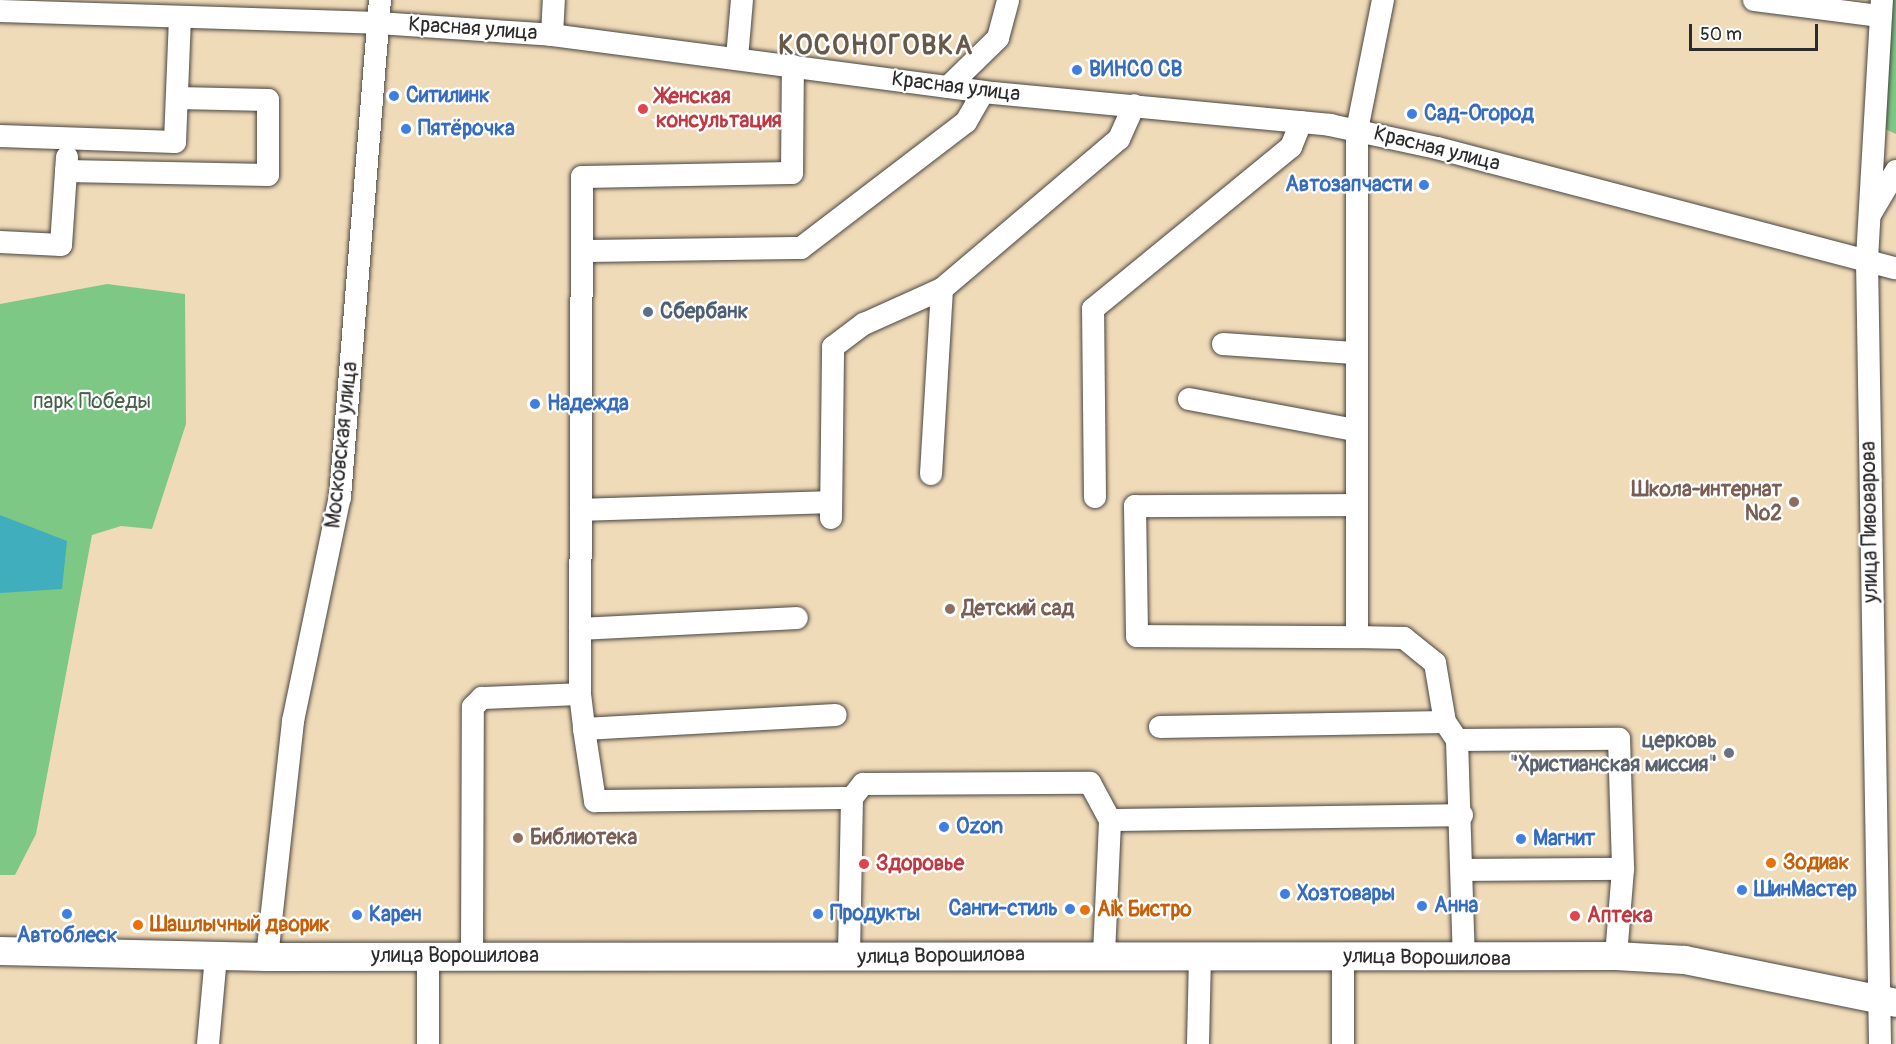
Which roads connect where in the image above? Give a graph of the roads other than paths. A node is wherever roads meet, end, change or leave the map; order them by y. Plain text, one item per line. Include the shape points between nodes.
1 (380, 0) edge
2 (554, 0) edge
3 (742, 0) edge
4 (1008, 0) edge
5 (1383, 0) edge
6 (1754, 0) edge
7 (1881, 8) edge
8 (0, 11) edge
9 (180, 19) junction
10 (378, 23) junction
11 (552, 35) junction
12 (737, 58) junction
13 (792, 66) junction
14 (948, 87) junction
15 (983, 92) junction
16 (177, 98) junction
17 (1134, 105) junction
18 (1301, 122) junction
19 (1357, 130) junction
20 (0, 136) edge
21 (69, 138) junction
22 (66, 171) junction
23 (1896, 171) edge
24 (1869, 217) junction
25 (0, 242) edge
26 (582, 250) junction
27 (1867, 259) junction
28 (1896, 268) edge
29 (942, 288) junction
30 (1223, 344) dead end
31 (1354, 353) junction
32 (1189, 399) dead end
33 (1355, 430) junction
34 (931, 474) dead end
35 (1095, 497) dead end
36 (1356, 505) junction
37 (581, 510) junction
38 (798, 618) dead end
39 (580, 629) junction
40 (1358, 637) junction
41 (580, 694) junction
42 (836, 715) dead end
43 (1160, 727) dead end
44 (584, 729) junction
45 (1451, 731) junction
46 (852, 798) junction
47 (1462, 815) junction
48 (1110, 820) junction
49 (1623, 869) junction
50 (1464, 870) junction
51 (0, 951) edge
52 (1104, 954) junction
53 (428, 955) junction
54 (1200, 955) junction
55 (216, 956) junction
56 (472, 956) junction
57 (1616, 956) junction
58 (267, 957) junction
59 (849, 958) junction
60 (1343, 958) junction
61 (1464, 959) junction
62 (1887, 1002) edge
63 (208, 1044) edge
64 (428, 1044) edge
65 (1198, 1044) edge
66 (1343, 1044) edge
67 (1880, 1044) edge

1 - 10 street, Московская улица
2 - 11 street
3 - 12 street
4 - 14 street via 999,38
5 - 19 street
6 - 7 street
7 - 24 street, улица Пивоварова
8 - 9 street, Красная улица
9 - 10 street, Красная улица
9 - 16 street
10 - 11 street, Красная улица
10 - 58 street, Московская улица via 340,497 293,721
11 - 12 street, Красная улица
12 - 13 street, Красная улица
13 - 14 street, Красная улица
13 - 26 street via 792,173 582,177
14 - 15 street, Красная улица
15 - 17 street, Красная улица
15 - 26 street via 966,122 801,248
16 - 21 street via 175,142
16 - 22 street via 268,100 268,175
17 - 18 street, Красная улица
17 - 29 street via 1119,139
18 - 19 street, Красная улица
18 - 35 street via 1291,147 1093,309
19 - 27 street, Красная улица
19 - 31 street
20 - 21 street
21 - 22 street
22 - 25 street via 61,245
23 - 24 street
24 - 27 street, улица Пивоварова
26 - 37 street
27 - 28 street, Красная улица
27 - 62 street, улица Пивоварова
29 - 34 street
29 - 37 street via 864,324 833,347 831,510
30 - 31 street
31 - 33 street
32 - 33 street
33 - 36 street
36 - 40 street
36 - 40 street via 1135,506 1137,636
37 - 39 street
38 - 39 street
39 - 41 street
40 - 45 street via 1404,638 1435,663
41 - 44 street
41 - 56 street via 482,698 473,707
42 - 44 street
43 - 45 street
44 - 46 street via 595,801
45 - 47 street
45 - 49 street via 1619,739
46 - 48 street via 863,784 1090,783
46 - 59 street
47 - 48 street
47 - 50 street
48 - 52 street
49 - 50 street
49 - 57 street
50 - 61 street
51 - 55 main road, улица Ворошилова
52 - 54 main road, улица Ворошилова
52 - 59 main road, улица Ворошилова
53 - 56 main road, улица Ворошилова
53 - 58 main road, улица Ворошилова
53 - 64 street
54 - 60 main road, улица Ворошилова
54 - 65 street
55 - 58 main road, улица Ворошилова
55 - 63 street
56 - 59 main road, улица Ворошилова
57 - 61 main road, улица Ворошилова
57 - 62 main road, улица Ворошилова via 1742,970
60 - 61 main road, улица Ворошилова
60 - 66 street
62 - 67 street, улица Пивоварова

